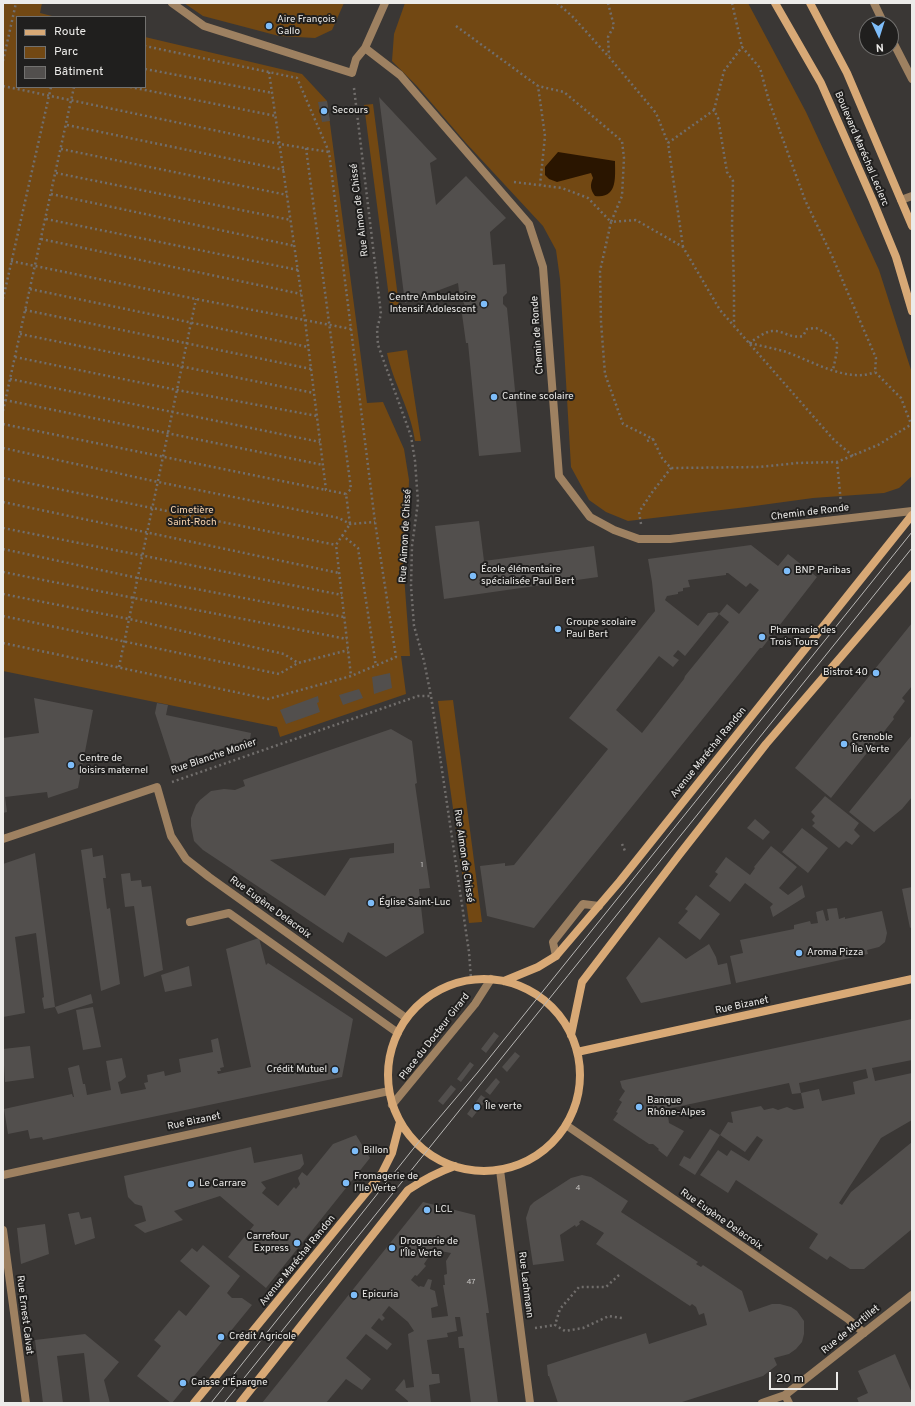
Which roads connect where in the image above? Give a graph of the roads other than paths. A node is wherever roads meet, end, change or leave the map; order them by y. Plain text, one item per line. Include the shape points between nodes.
1 (172, 3) edge
2 (384, 3) edge
3 (774, 3) edge
4 (810, 3) edge
5 (874, 3) edge
6 (880, 16) edge
7 (365, 48) junction
8 (899, 54) edge
9 (912, 79) edge
10 (912, 196) edge
11 (902, 200) junction
12 (912, 226) edge
13 (904, 281) junction
14 (912, 290) edge
15 (912, 310) edge
16 (912, 511) edge
17 (912, 515) edge
18 (912, 574) edge
19 (3, 839) edge
20 (599, 906) junction
21 (190, 922) dead end
22 (556, 956) junction
23 (491, 979) junction
24 (912, 979) edge
25 (504, 981) junction
26 (406, 1018) junction
27 (398, 1033) junction
28 (571, 1035) junction
29 (577, 1052) junction
30 (389, 1091) junction
31 (392, 1105) junction
32 (400, 1122) junction
33 (566, 1125) junction
34 (455, 1166) junction
35 (500, 1170) junction
36 (3, 1175) edge
37 (3, 1230) edge
38 (912, 1295) edge
39 (864, 1333) junction
40 (787, 1399) edge
41 (26, 1403) edge
42 (194, 1403) edge
43 (240, 1403) edge
44 (530, 1403) edge
45 (762, 1403) edge

1 - 7 street via 204,26 352,73 356,59
2 - 7 street
3 - 13 street, Boulevard Maréchal Leclerc via 821,83 873,201
4 - 11 street, Boulevard Maréchal Leclerc via 847,73
5 - 6 street
7 - 16 street, Chemin de Ronde via 400,75 528,224 543,266 559,476 590,517 614,530 639,539 670,539
8 - 9 street
10 - 11 street
11 - 12 street, Boulevard Maréchal Leclerc
13 - 14 street
13 - 15 street, Boulevard Maréchal Leclerc
17 - 20 street, Avenue Maréchal Randon
18 - 28 street via 766,744 678,854 582,982
19 - 26 street, Rue Eugène Delacroix via 157,787 171,836 186,859
20 - 22 street, Avenue Maréchal Randon
20 - 22 street via 583,904 553,942
21 - 27 street via 229,914
22 - 25 street, Avenue Maréchal Randon via 538,967
23 - 25 street, Place du Docteur Girard
23 - 26 street, Place du Docteur Girard via 472,980 442,988 422,1001
23 - 31 street, Place du Docteur Girard via 474,1004
24 - 29 street, Rue Bizanet
25 - 28 street, Place du Docteur Girard via 528,990 547,1002
26 - 27 street, Place du Docteur Girard
27 - 30 street, Place du Docteur Girard via 388,1065
28 - 29 street, Place du Docteur Girard
29 - 33 street, Place du Docteur Girard via 579,1090
30 - 31 street, Place du Docteur Girard
30 - 36 street, Rue Bizanet
31 - 32 street, Place du Docteur Girard
32 - 34 street, Place du Docteur Girard via 417,1144
32 - 42 street, Avenue Maréchal Randon via 392,1153 382,1173
33 - 35 street, Place du Docteur Girard via 547,1146 524,1162
33 - 39 street, Rue Eugène Delacroix via 848,1319
34 - 35 street, Place du Docteur Girard via 476,1170
34 - 43 street via 427,1178 408,1190
35 - 44 street, Rue Lachmann
37 - 41 street, Rue Ernest Calvat
38 - 39 street, Rue de Mortillet
39 - 40 street, Rue de Mortillet
40 - 45 street, Rue de Mortillet

